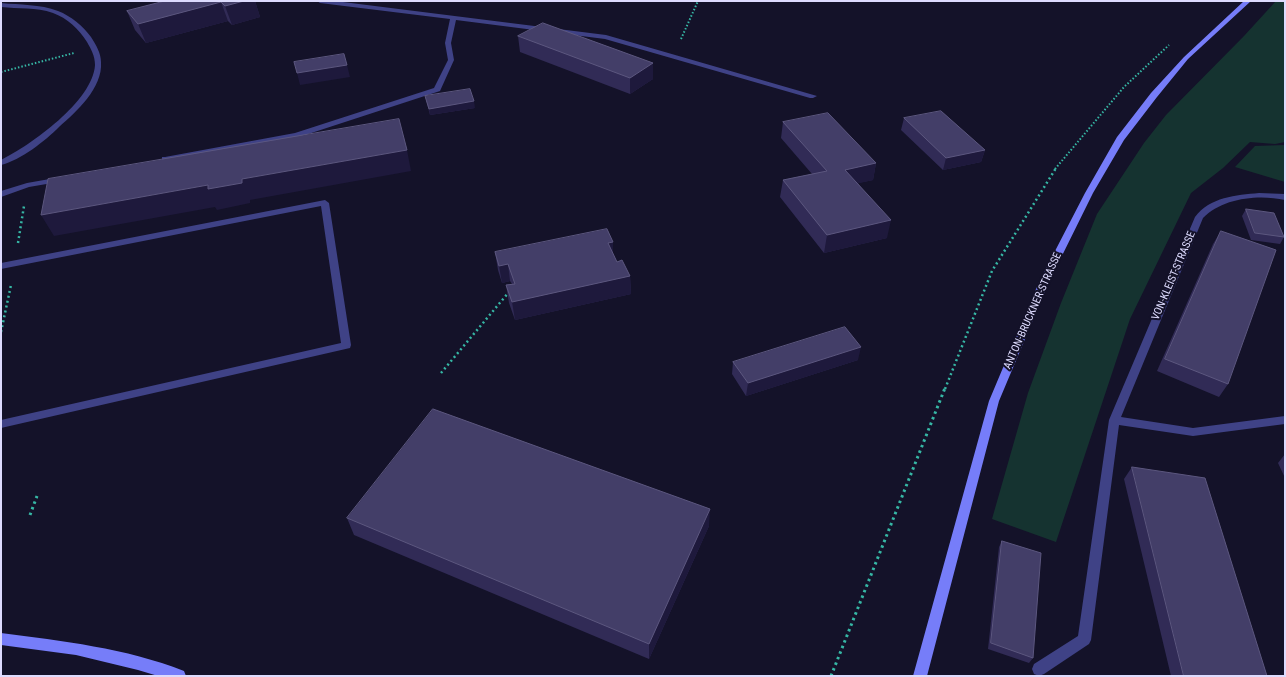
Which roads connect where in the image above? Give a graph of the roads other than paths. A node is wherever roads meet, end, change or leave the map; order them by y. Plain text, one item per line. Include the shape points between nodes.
1 (320, 1) edge
2 (1248, 1) edge
3 (1, 6) edge
4 (453, 18) junction
5 (813, 96) dead end
6 (158, 161) edge
7 (1, 163) edge
8 (66, 178) edge
9 (1, 194) edge
10 (1285, 197) edge
11 (1, 266) edge
12 (1114, 420) junction
13 (1285, 420) edge
14 (1, 424) edge
15 (1, 639) edge
16 (1039, 669) dead end
17 (179, 676) edge
18 (920, 676) edge

1 - 4 street
2 - 18 main road, ANTON-BRUCKNER-STRASSE via 1186,58 1120,140 1089,192 1044,282 994,401
3 - 7 street via 55,12 75,23 94,47 98,66 96,78 82,99 65,117 36,142
4 - 5 street via 606,37
4 - 6 street via 448,43 451,60 437,89 296,135
8 - 9 street via 27,185
10 - 12 street, VON-KLEIST-STRASSE via 1270,194 1227,201 1211,205 1199,217
11 - 14 street via 325,203 346,345
12 - 13 street via 1193,432
12 - 16 street, VON-KLEIST-STRASSE via 1084,640
15 - 17 main road via 76,649 138,663

